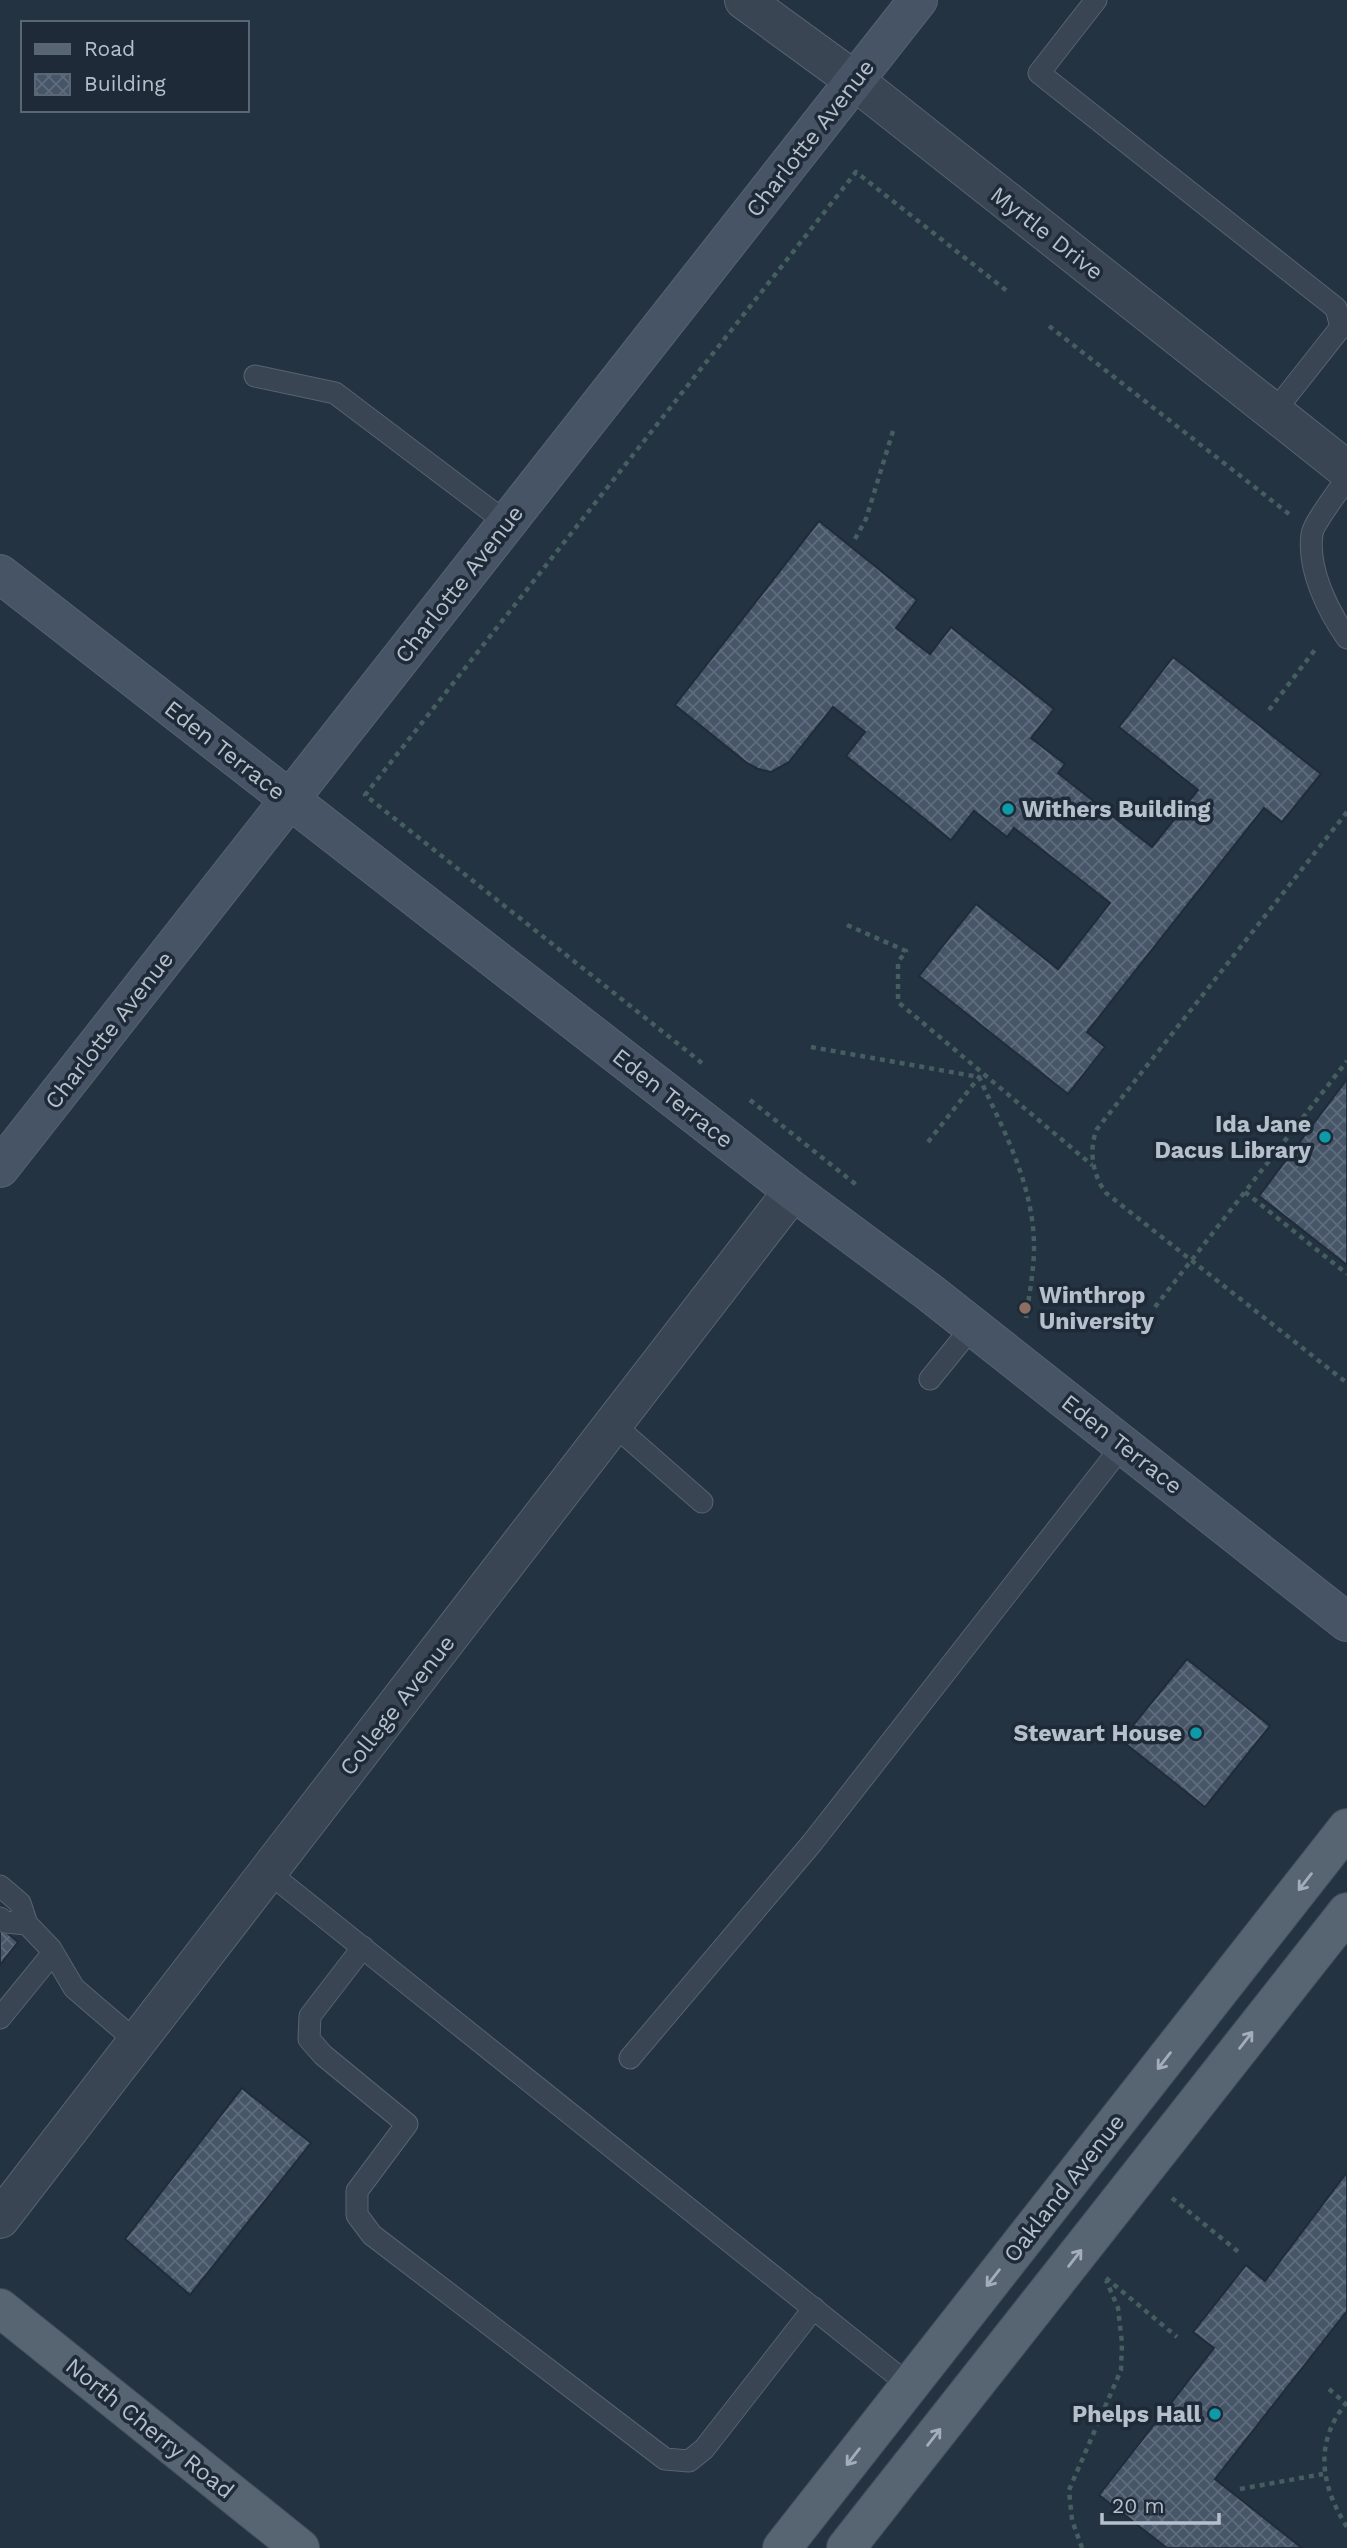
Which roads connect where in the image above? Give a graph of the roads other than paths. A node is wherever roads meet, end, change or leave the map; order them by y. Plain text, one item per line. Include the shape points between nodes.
1 (744, 0) edge
2 (918, 0) edge
3 (1096, 0) edge
4 (855, 81) junction
5 (1344, 327) edge
6 (255, 376) dead end
7 (1273, 412) junction
8 (1347, 470) edge
9 (1347, 478) edge
10 (507, 523) junction
11 (0, 574) edge
12 (1347, 638) edge
13 (289, 800) junction
14 (0, 1168) edge
15 (793, 1191) junction
16 (973, 1326) junction
17 (930, 1379) dead end
18 (613, 1424) junction
19 (1123, 1445) junction
20 (702, 1502) dead end
21 (1347, 1622) edge
22 (1347, 1828) edge
23 (268, 1872) junction
24 (0, 1886) edge
25 (1347, 1912) edge
26 (0, 1918) edge
27 (27, 1924) junction
28 (363, 1947) junction
29 (53, 1953) junction
30 (0, 2018) edge
31 (137, 2042) junction
32 (630, 2058) dead end
33 (0, 2219) edge
34 (0, 2308) edge
35 (814, 2308) junction
36 (909, 2385) junction
37 (300, 2548) edge
38 (782, 2548) edge
39 (846, 2548) edge

1 - 4 street, Myrtle Drive
2 - 4 street, Charlotte Avenue
3 - 5 lane via 1040,74 1336,308
4 - 7 street, Myrtle Drive
4 - 10 street, Charlotte Avenue
5 - 7 lane
6 - 10 lane via 335,393
7 - 8 street, Myrtle Drive
9 - 12 lane via 1312,533 1315,574
10 - 13 street, Charlotte Avenue
11 - 13 street, Eden Terrace
13 - 14 street, Charlotte Avenue
13 - 15 street, Eden Terrace
15 - 16 street, Eden Terrace
15 - 18 street, College Avenue
16 - 17 lane
16 - 19 street, Eden Terrace
18 - 20 lane
18 - 23 street, College Avenue
19 - 21 street, Eden Terrace
19 - 32 lane via 812,1843
22 -> 36 main road, Oakland Avenue
23 - 28 lane
23 - 31 street, College Avenue
24 - 27 lane via 20,1903
39 -> 25 main road
26 - 27 lane
27 - 29 lane
28 - 35 lane
28 - 35 lane via 310,2016 309,2039 407,2124 358,2191 357,2215 372,2235 665,2459 689,2460 704,2449
29 - 30 lane
29 - 31 lane via 74,1987
31 - 33 street, College Avenue
34 - 37 main road, North Cherry Road
35 - 36 lane
36 -> 38 main road, Oakland Avenue

